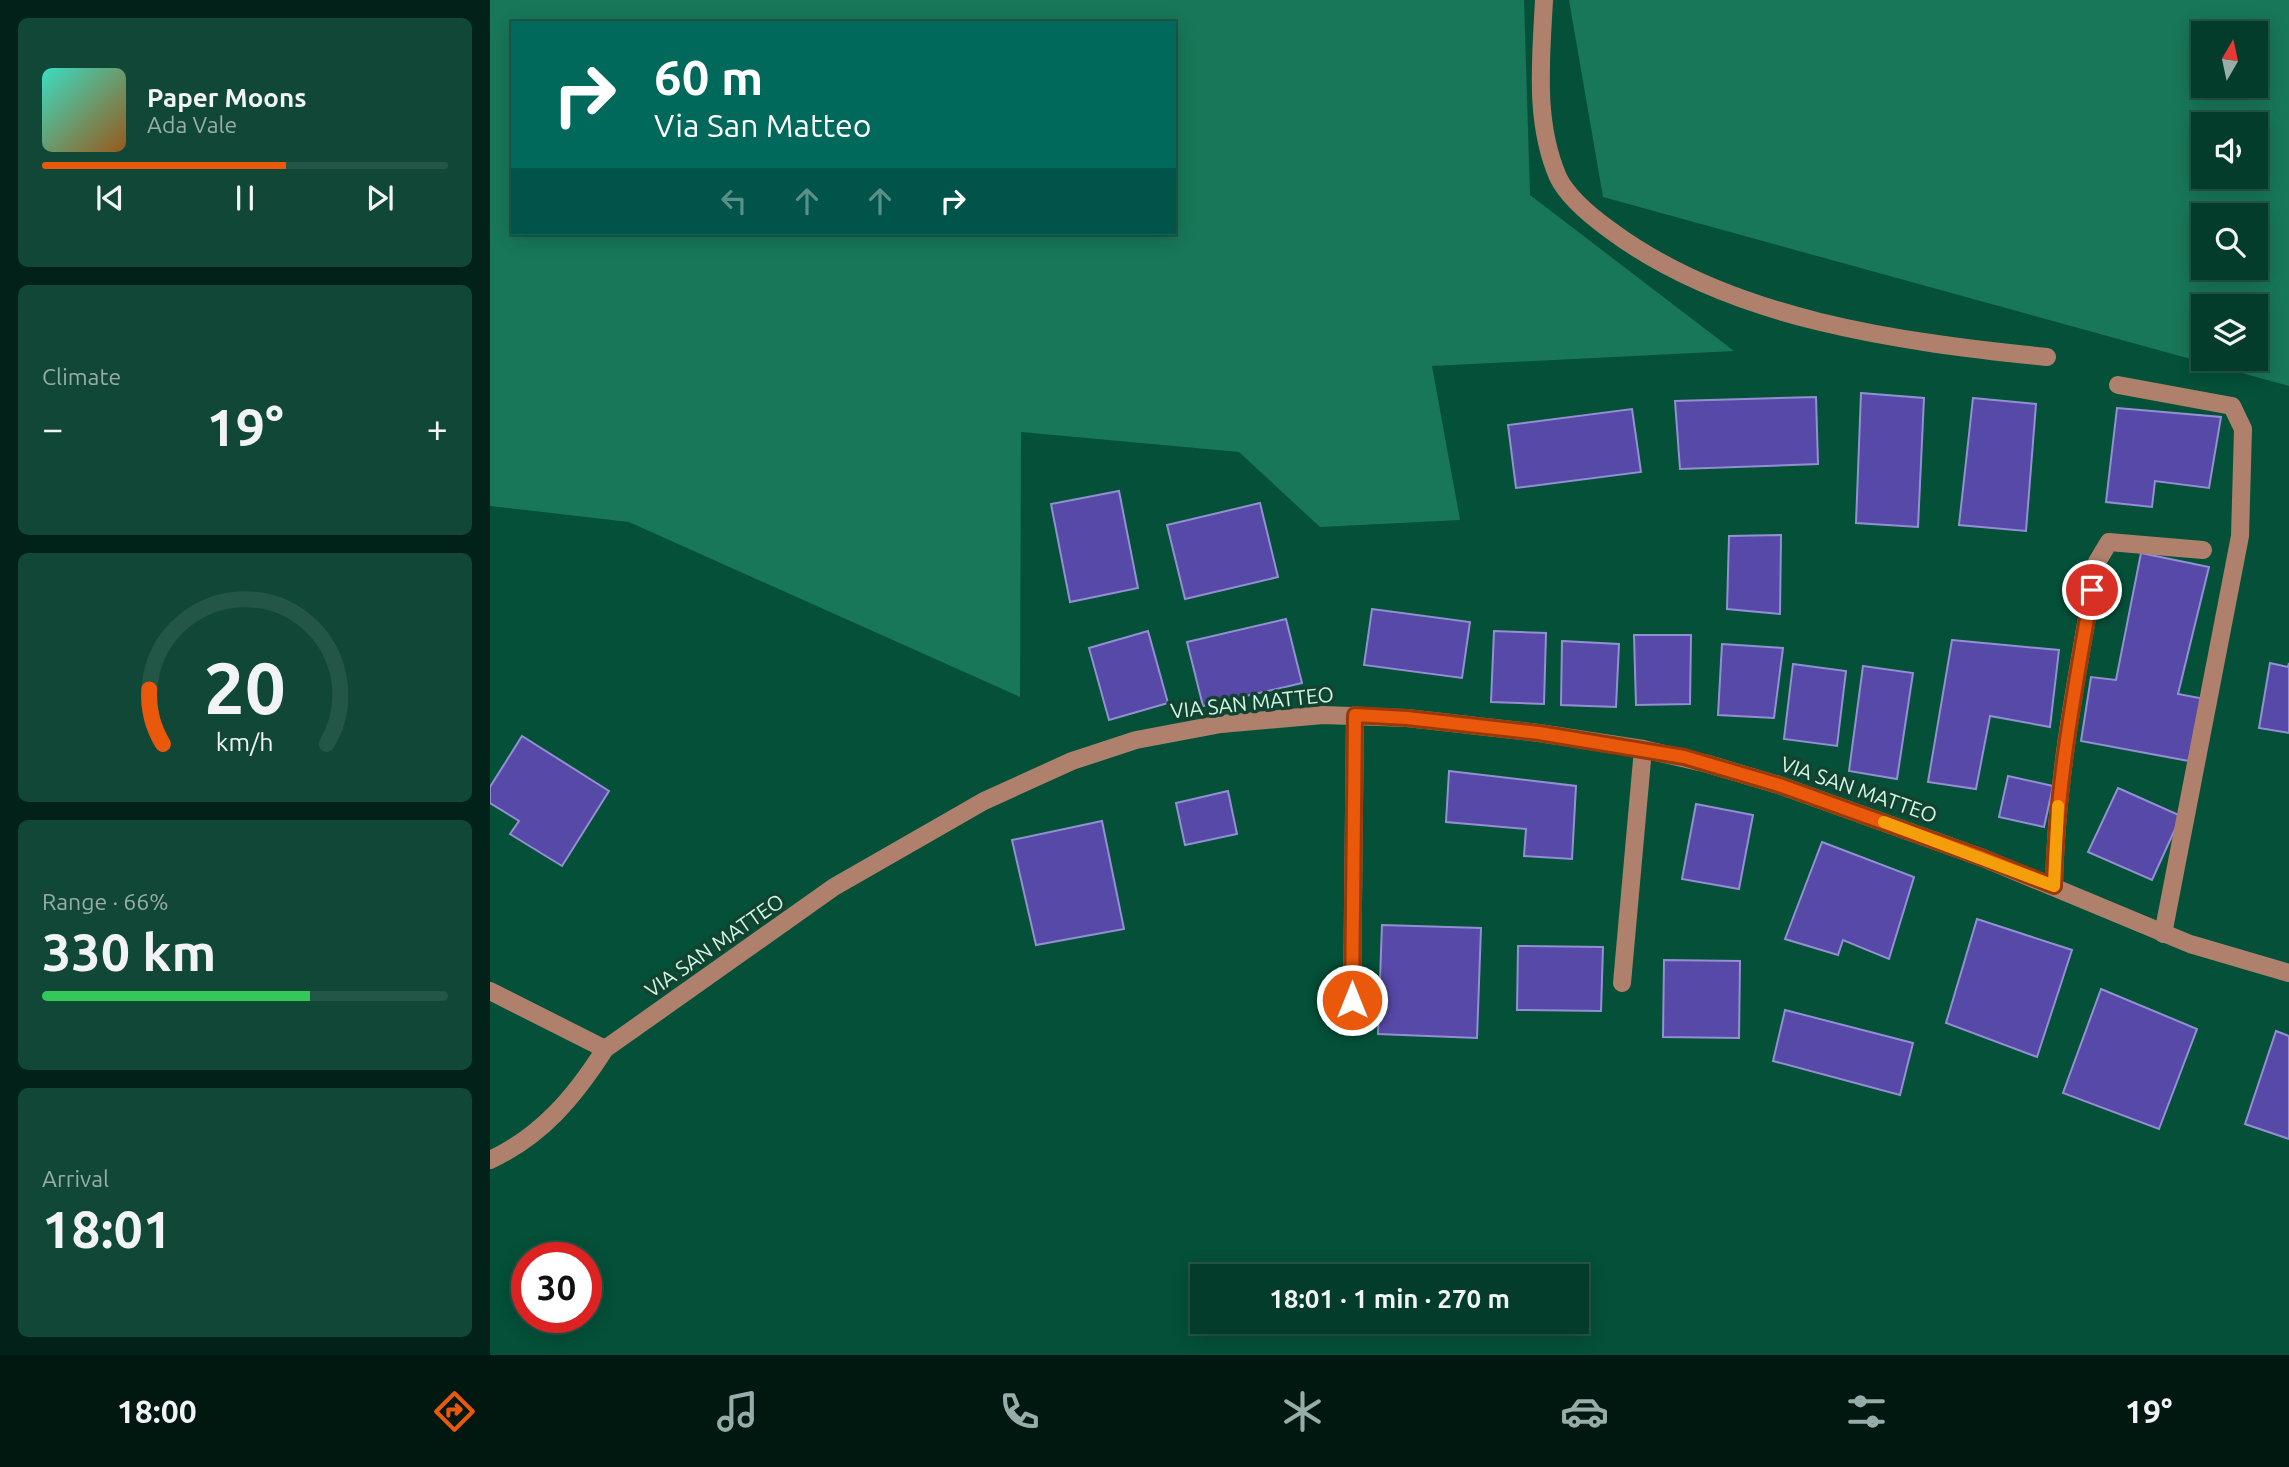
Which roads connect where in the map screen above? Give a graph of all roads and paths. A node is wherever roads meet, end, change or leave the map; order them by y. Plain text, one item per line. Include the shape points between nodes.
1 (1544, 0) edge
2 (2047, 357) dead end
3 (2118, 385) dead end
4 (2203, 550) dead end
5 (1355, 715) junction
6 (1643, 749) junction
7 (2054, 886) junction
8 (2163, 934) junction
9 (2289, 973) edge
10 (1622, 983) dead end
11 (490, 990) edge
12 (1352, 1000) dead end
13 (605, 1049) junction
14 (490, 1160) edge

1 - 2 street via 1540,74 1546,142 1560,181 1597,221 1655,260 1732,294 1817,320 1927,344
3 - 8 street via 2232,406 2243,429 2240,536
4 - 7 street via 2109,542 2097,562 2063,755
5 - 6 street, VIA SAN MATTEO via 1539,733
5 - 12 street
5 - 13 street, VIA SAN MATTEO via 1221,724 1136,740 1072,761 984,801 834,887
6 - 7 street, VIA SAN MATTEO via 1779,785
6 - 10 street
7 - 8 street, VIA SAN MATTEO
8 - 9 street, VIA SAN MATTEO
11 - 13 street
13 - 14 street via 554,1117

